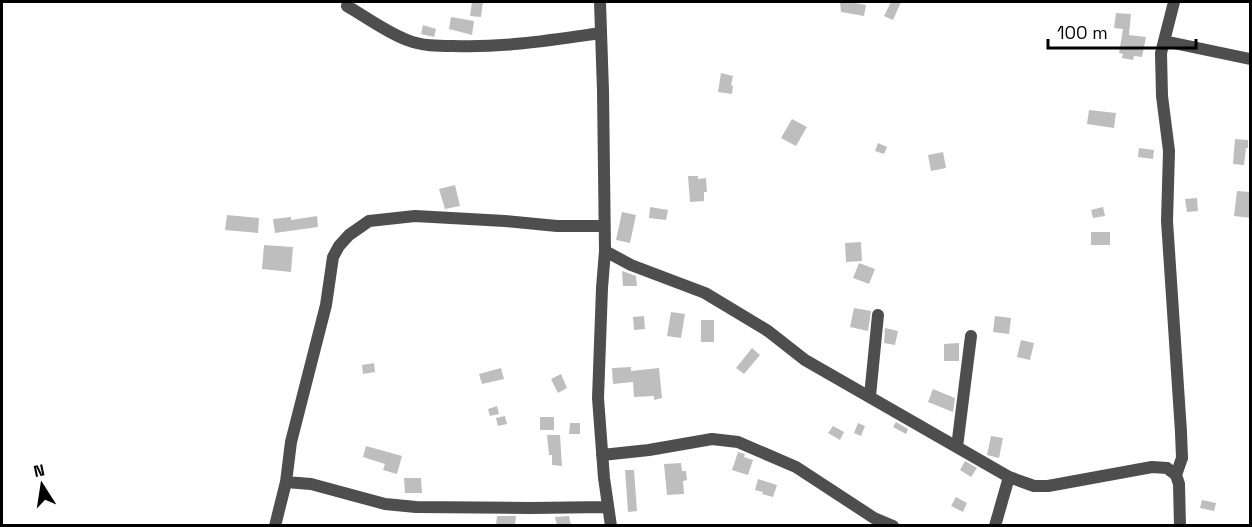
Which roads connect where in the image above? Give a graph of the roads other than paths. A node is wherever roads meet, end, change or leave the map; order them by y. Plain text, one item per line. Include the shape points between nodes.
1 (600, 2) edge
2 (1174, 2) edge
3 (347, 6) dead end
4 (601, 33) junction
5 (1164, 41) junction
6 (1251, 59) edge
7 (604, 226) junction
8 (605, 251) junction
9 (878, 315) dead end
10 (971, 336) dead end
11 (870, 396) junction
12 (957, 447) junction
13 (602, 455) junction
14 (1176, 475) junction
15 (1009, 477) junction
16 (286, 482) junction
17 (608, 507) junction
18 (275, 525) edge
19 (611, 525) edge
20 (893, 525) edge
21 (995, 525) edge
22 (1180, 525) edge

1 - 4 street
2 - 5 street
3 - 4 street via 421,44 501,45
4 - 7 street
5 - 6 street
5 - 14 street via 1161,96 1169,151 1167,221 1182,458
7 - 8 street
7 - 16 street via 415,216 369,221 349,235 333,257 326,305 291,442
8 - 11 street via 705,293 768,331 805,360
8 - 13 street via 598,398
9 - 11 street
10 - 12 street
11 - 12 street
12 - 15 street
13 - 17 street
13 - 20 street via 712,438 738,442 796,467 874,518
14 - 15 street via 1167,468 1152,467 1048,486 1034,486
14 - 22 street
15 - 21 street
16 - 17 street via 416,507
16 - 18 street
17 - 19 street

